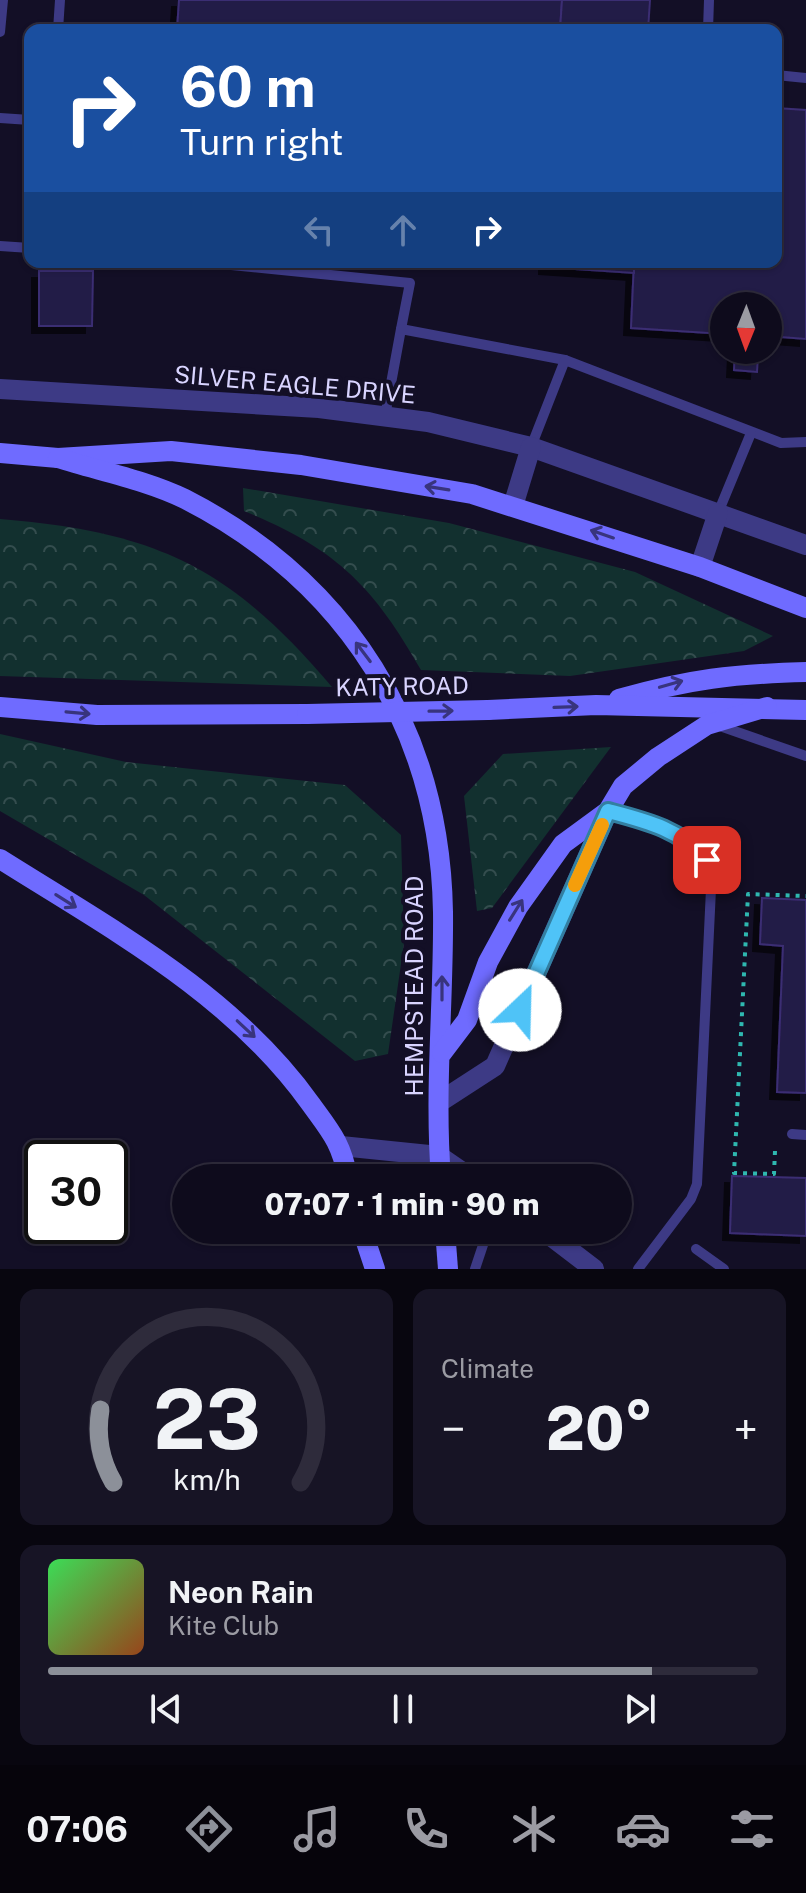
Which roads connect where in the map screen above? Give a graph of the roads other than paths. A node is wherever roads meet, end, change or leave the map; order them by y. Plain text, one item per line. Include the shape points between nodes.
1 (3, 0) edge
2 (60, 0) edge
3 (709, 0) edge
4 (58, 24) edge
5 (708, 24) edge
6 (0, 32) edge
7 (782, 76) edge
8 (806, 78) edge
9 (0, 118) edge
10 (24, 120) edge
11 (0, 246) edge
12 (24, 248) edge
13 (261, 268) edge
14 (401, 329) junction
15 (565, 360) junction
16 (0, 389) edge
17 (385, 416) junction
18 (751, 433) junction
19 (806, 442) edge
20 (531, 447) junction
21 (0, 453) edge
22 (58, 458) junction
23 (513, 506) junction
24 (718, 513) junction
25 (806, 545) edge
26 (700, 567) junction
27 (806, 608) edge
28 (806, 672) edge
29 (596, 705) junction
30 (0, 707) edge
31 (767, 707) junction
32 (806, 710) edge
33 (714, 723) junction
34 (806, 756) edge
35 (608, 811) junction
36 (0, 859) edge
37 (442, 1053) junction
38 (441, 1101) junction
39 (792, 1134) dead end
40 (806, 1135) edge
41 (341, 1146) junction
42 (439, 1156) junction
43 (345, 1164) edge
44 (440, 1164) edge
45 (451, 1164) edge
46 (367, 1244) edge
47 (446, 1244) edge
48 (483, 1244) edge
49 (561, 1244) edge
50 (696, 1249) dead end
51 (375, 1269) edge
52 (448, 1269) edge
53 (475, 1269) edge
54 (594, 1269) edge
55 (638, 1269) edge
56 (724, 1269) edge

1 - 6 lane
2 - 4 lane
3 - 5 lane
7 - 8 lane
9 - 10 lane
11 - 12 lane
13 - 14 lane via 410,283
14 - 15 lane
14 - 17 lane
15 - 18 lane
15 - 20 lane
16 - 17 street, SILVER EAGLE DRIVE
17 - 20 street, SILVER EAGLE DRIVE
18 - 19 lane via 781,443
18 - 24 lane
20 - 23 street
20 - 24 street, SILVER EAGLE DRIVE
21 - 22 main road
23 -> 22 main road via 301,465 171,451
37 -> 22 main road, HEMPSTEAD ROAD via 440,868 421,771 404,719 376,669 333,612 282,562 238,530 182,498
26 -> 23 main road
24 - 25 street, SILVER EAGLE DRIVE
24 - 26 street
26 - 27 main road
29 -> 28 main road via 687,680
30 -> 29 main road, KATY ROAD, bridge via 97,715
29 - 31 main road, KATY ROAD
31 - 32 main road, KATY ROAD
31 - 33 main road
33 - 34 lane
33 - 35 main road via 623,786
37 -> 35 main road via 467,1020 488,962 526,896 563,844
35 - 38 street via 495,1066
35 - 55 lane via 690,840 707,860 711,889 697,1184
36 -> 41 main road via 154,958 248,1029
37 - 38 main road, HEMPSTEAD ROAD
38 - 42 main road, HEMPSTEAD ROAD
39 - 40 lane
41 - 42 street
41 - 43 main road
42 - 44 main road, HEMPSTEAD ROAD
42 - 45 street
46 - 51 main road
47 - 52 main road
48 - 53 lane
49 - 54 street
50 - 56 lane

